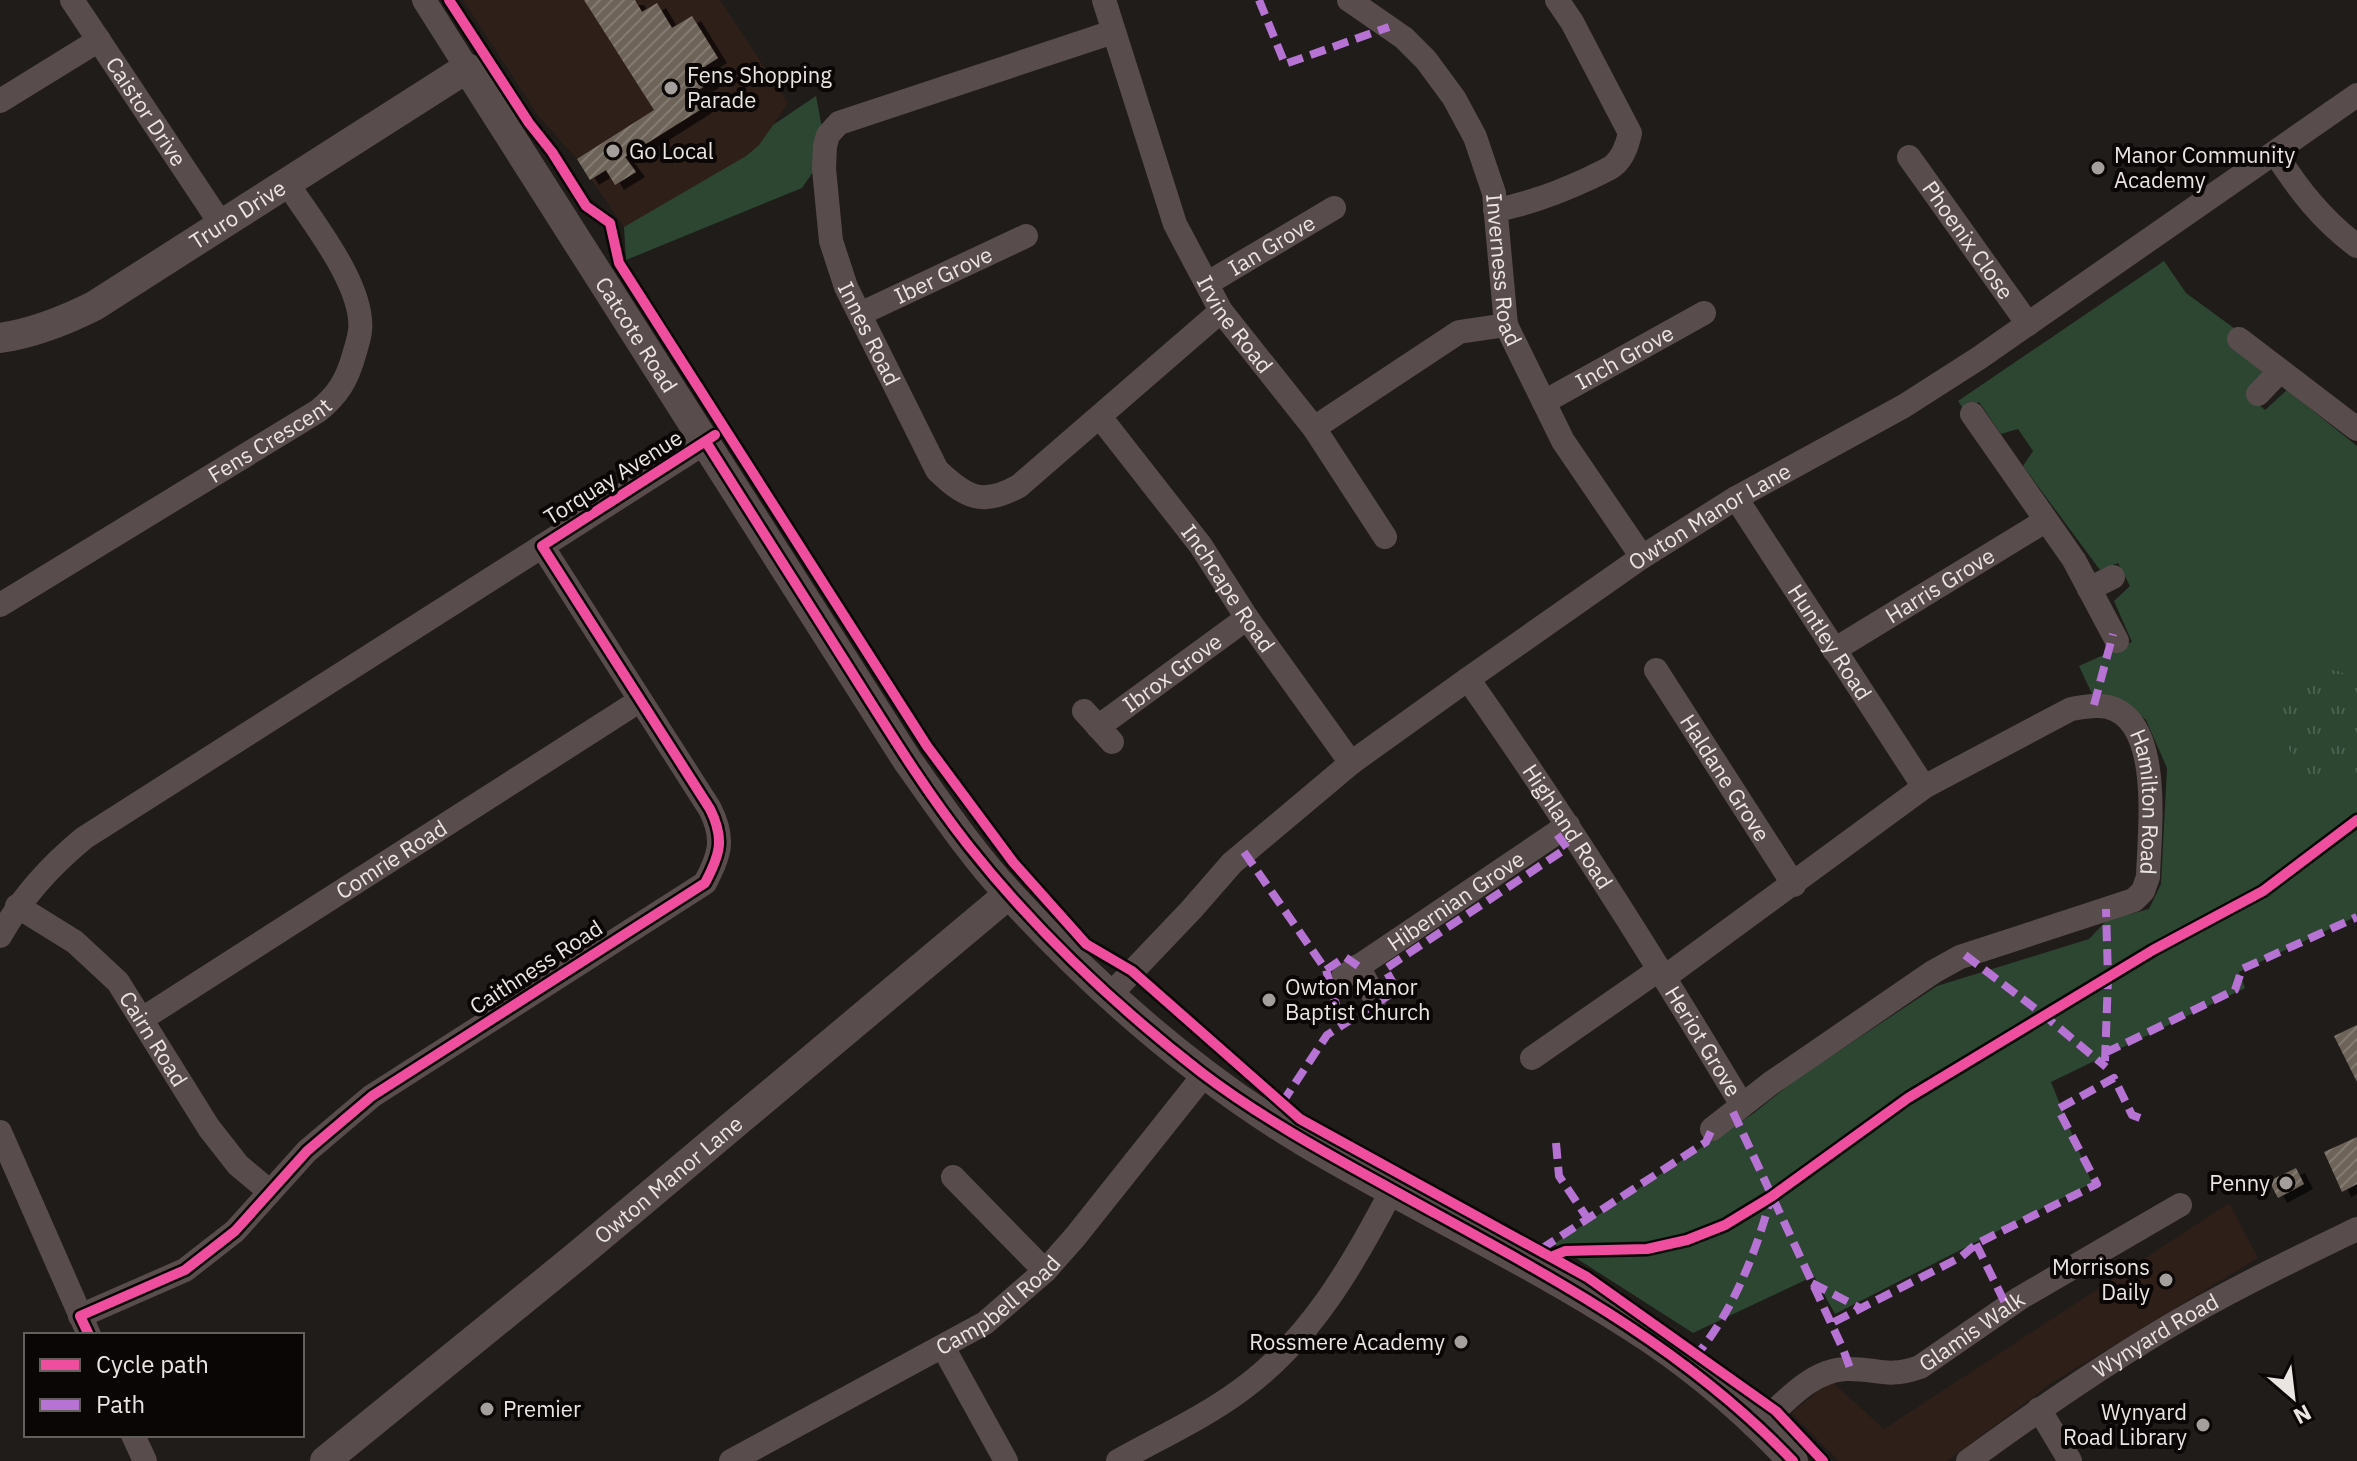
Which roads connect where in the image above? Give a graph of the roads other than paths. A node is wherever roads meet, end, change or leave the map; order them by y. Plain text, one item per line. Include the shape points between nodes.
1 (72, 0) edge
2 (424, 0) edge
3 (1104, 0) edge
4 (1349, 0) edge
5 (1557, 0) edge
6 (1113, 32) junction
7 (99, 40) junction
8 (467, 68) junction
9 (2357, 95) edge
10 (0, 101) edge
11 (2275, 153) junction
12 (1909, 157) dead end
13 (287, 183) junction
14 (1335, 210) dead end
15 (1495, 210) junction
16 (221, 224) junction
17 (1026, 236) dead end
18 (2357, 246) edge
19 (1208, 283) junction
20 (1221, 311) junction
21 (1704, 313) dead end
22 (860, 314) junction
23 (2028, 324) junction
24 (1506, 325) junction
25 (0, 338) edge
26 (2239, 339) dead end
27 (2280, 371) junction
28 (2258, 394) dead end
29 (1544, 402) junction
30 (1972, 414) dead end
31 (1100, 417) junction
32 (1314, 428) junction
33 (2357, 429) edge
34 (706, 442) junction
35 (1736, 498) junction
36 (2045, 521) junction
37 (1385, 537) dead end
38 (542, 546) junction
39 (1642, 557) junction
40 (2113, 577) dead end
41 (2089, 589) junction
42 (0, 605) edge
43 (1247, 618) junction
44 (2117, 641) dead end
45 (1834, 650) junction
46 (1656, 670) dead end
47 (1468, 679) junction
48 (639, 701) junction
49 (1098, 727) dead end
50 (1351, 763) junction
51 (1924, 787) junction
52 (1568, 825) junction
53 (1794, 885) junction
54 (1009, 894) junction
55 (17, 906) junction
56 (0, 936) edge
57 (1662, 973) junction
58 (1109, 996) junction
59 (1375, 998) dead end
60 (142, 1019) junction
61 (1532, 1058) dead end
62 (1204, 1075) junction
63 (1742, 1105) junction
64 (1712, 1129) dead end
65 (0, 1132) edge
66 (951, 1179) dead end
67 (1392, 1190) junction
68 (269, 1191) junction
69 (2180, 1205) dead end
70 (2357, 1229) edge
71 (1045, 1271) junction
72 (84, 1326) edge
73 (943, 1347) junction
74 (2039, 1409) junction
75 (1759, 1426) junction
76 (134, 1437) edge
77 (145, 1461) edge
78 (325, 1461) edge
79 (731, 1461) edge
80 (1006, 1461) edge
81 (1118, 1461) edge
82 (1793, 1461) edge
83 (1968, 1461) edge
84 (2070, 1461) edge

1 - 7 street, Caistor Drive
2 - 8 street, Catcote Road
3 - 6 street, Irvine Road
4 - 15 street, Inverness Road via 1404,38 1454,98 1475,137
5 - 15 street via 1630,133 1628,144 1613,166 1573,186
6 - 19 street, Irvine Road via 1175,224
6 - 22 street, Innes Road via 839,123 828,135 824,169 831,241
7 - 10 street
7 - 16 street, Caistor Drive
8 - 13 street, Truro Drive
8 - 34 street, Catcote Road
9 - 11 street, Owton Manor Lane
11 - 18 street via 2302,195
11 - 23 street, Owton Manor Lane
12 - 23 street, Phoenix Close via 1948,191
13 - 16 street, Truro Drive
13 - 42 street, Fens Crescent via 349,279 358,304 360,330 347,378 335,397
14 - 19 street, Ian Grove
15 - 24 street, Inverness Road
16 - 25 street, Truro Drive via 94,306 61,322
17 - 22 street, Iber Grove
19 - 20 street, Irvine Road
20 - 31 street, Innes Road
20 - 32 street, Irvine Road
21 - 29 street, Inch Grove
22 - 31 street, Innes Road via 937,470 971,495 986,499 1019,486
23 - 35 street, Owton Manor Lane via 1904,406
24 - 29 street, Inverness Road
24 - 32 street via 1459,332
26 - 27 street
27 - 28 street
27 - 33 street
29 - 39 street, Inverness Road via 1563,441
30 - 36 street via 2008,446
31 - 43 street, Inchcape Road via 1201,546
32 - 37 street, Irvine Road
34 - 38 street, Torquay Avenue
34 - 54 street, Catcote Road via 907,760
35 - 39 street, Owton Manor Lane
35 - 45 street, Huntley Road
36 - 41 street
36 - 45 street, Harris Grove
38 - 48 street, Caithness Road
38 - 55 street, Torquay Avenue via 84,838
39 - 47 street, Owton Manor Lane
40 - 41 street
41 - 44 street
43 - 49 street, Ibrox Grove
43 - 50 street, Inchcape Road
45 - 51 street, Huntley Road
46 - 53 street, Haldane Grove
47 - 50 street, Owton Manor Lane
47 - 52 street, Highland Road
48 - 60 street, Comrie Road
48 - 68 street, Caithness Road via 714,818 718,858 705,883 372,1096 335,1124
50 - 58 street, Owton Manor Lane via 1232,863
51 - 53 street, Hamilton Road
51 - 63 street, Hamilton Road via 2071,709 2111,707 2136,731 2149,770 2148,877 2143,891 2134,900 1960,957
52 - 57 street, Highland Road
52 - 59 street, Hibernian Grove via 1350,972
53 - 57 street, Hamilton Road
54 - 58 street, Catcote Road
54 - 78 street, Owton Manor Lane
55 - 56 street, Torquay Avenue
55 - 60 street, Cairn Road via 101,964
57 - 61 street
57 - 63 street, Heriot Grove
58 - 62 street, Catcote Road
60 - 68 street, Cairn Road via 209,1128 238,1165
62 - 67 street, Catcote Road via 1304,1141
62 - 71 street, Campbell Road
63 - 64 street, Hamilton Road
65 - 72 street
66 - 71 street
67 - 75 street, Catcote Road via 1632,1326
67 - 81 street via 1336,1288 1283,1355 1241,1390
68 - 72 street, Caithness Road via 235,1231 185,1270
69 - 75 street, Glamis Walk via 2020,1298 1920,1367 1903,1373 1850,1368 1818,1375
70 - 74 street, Wynyard Road via 2200,1308
71 - 73 street, Campbell Road via 985,1323
73 - 79 street, Campbell Road
73 - 80 street
74 - 83 street, Wynyard Road
74 - 84 street
75 - 82 street, Catcote Road
76 - 77 street

